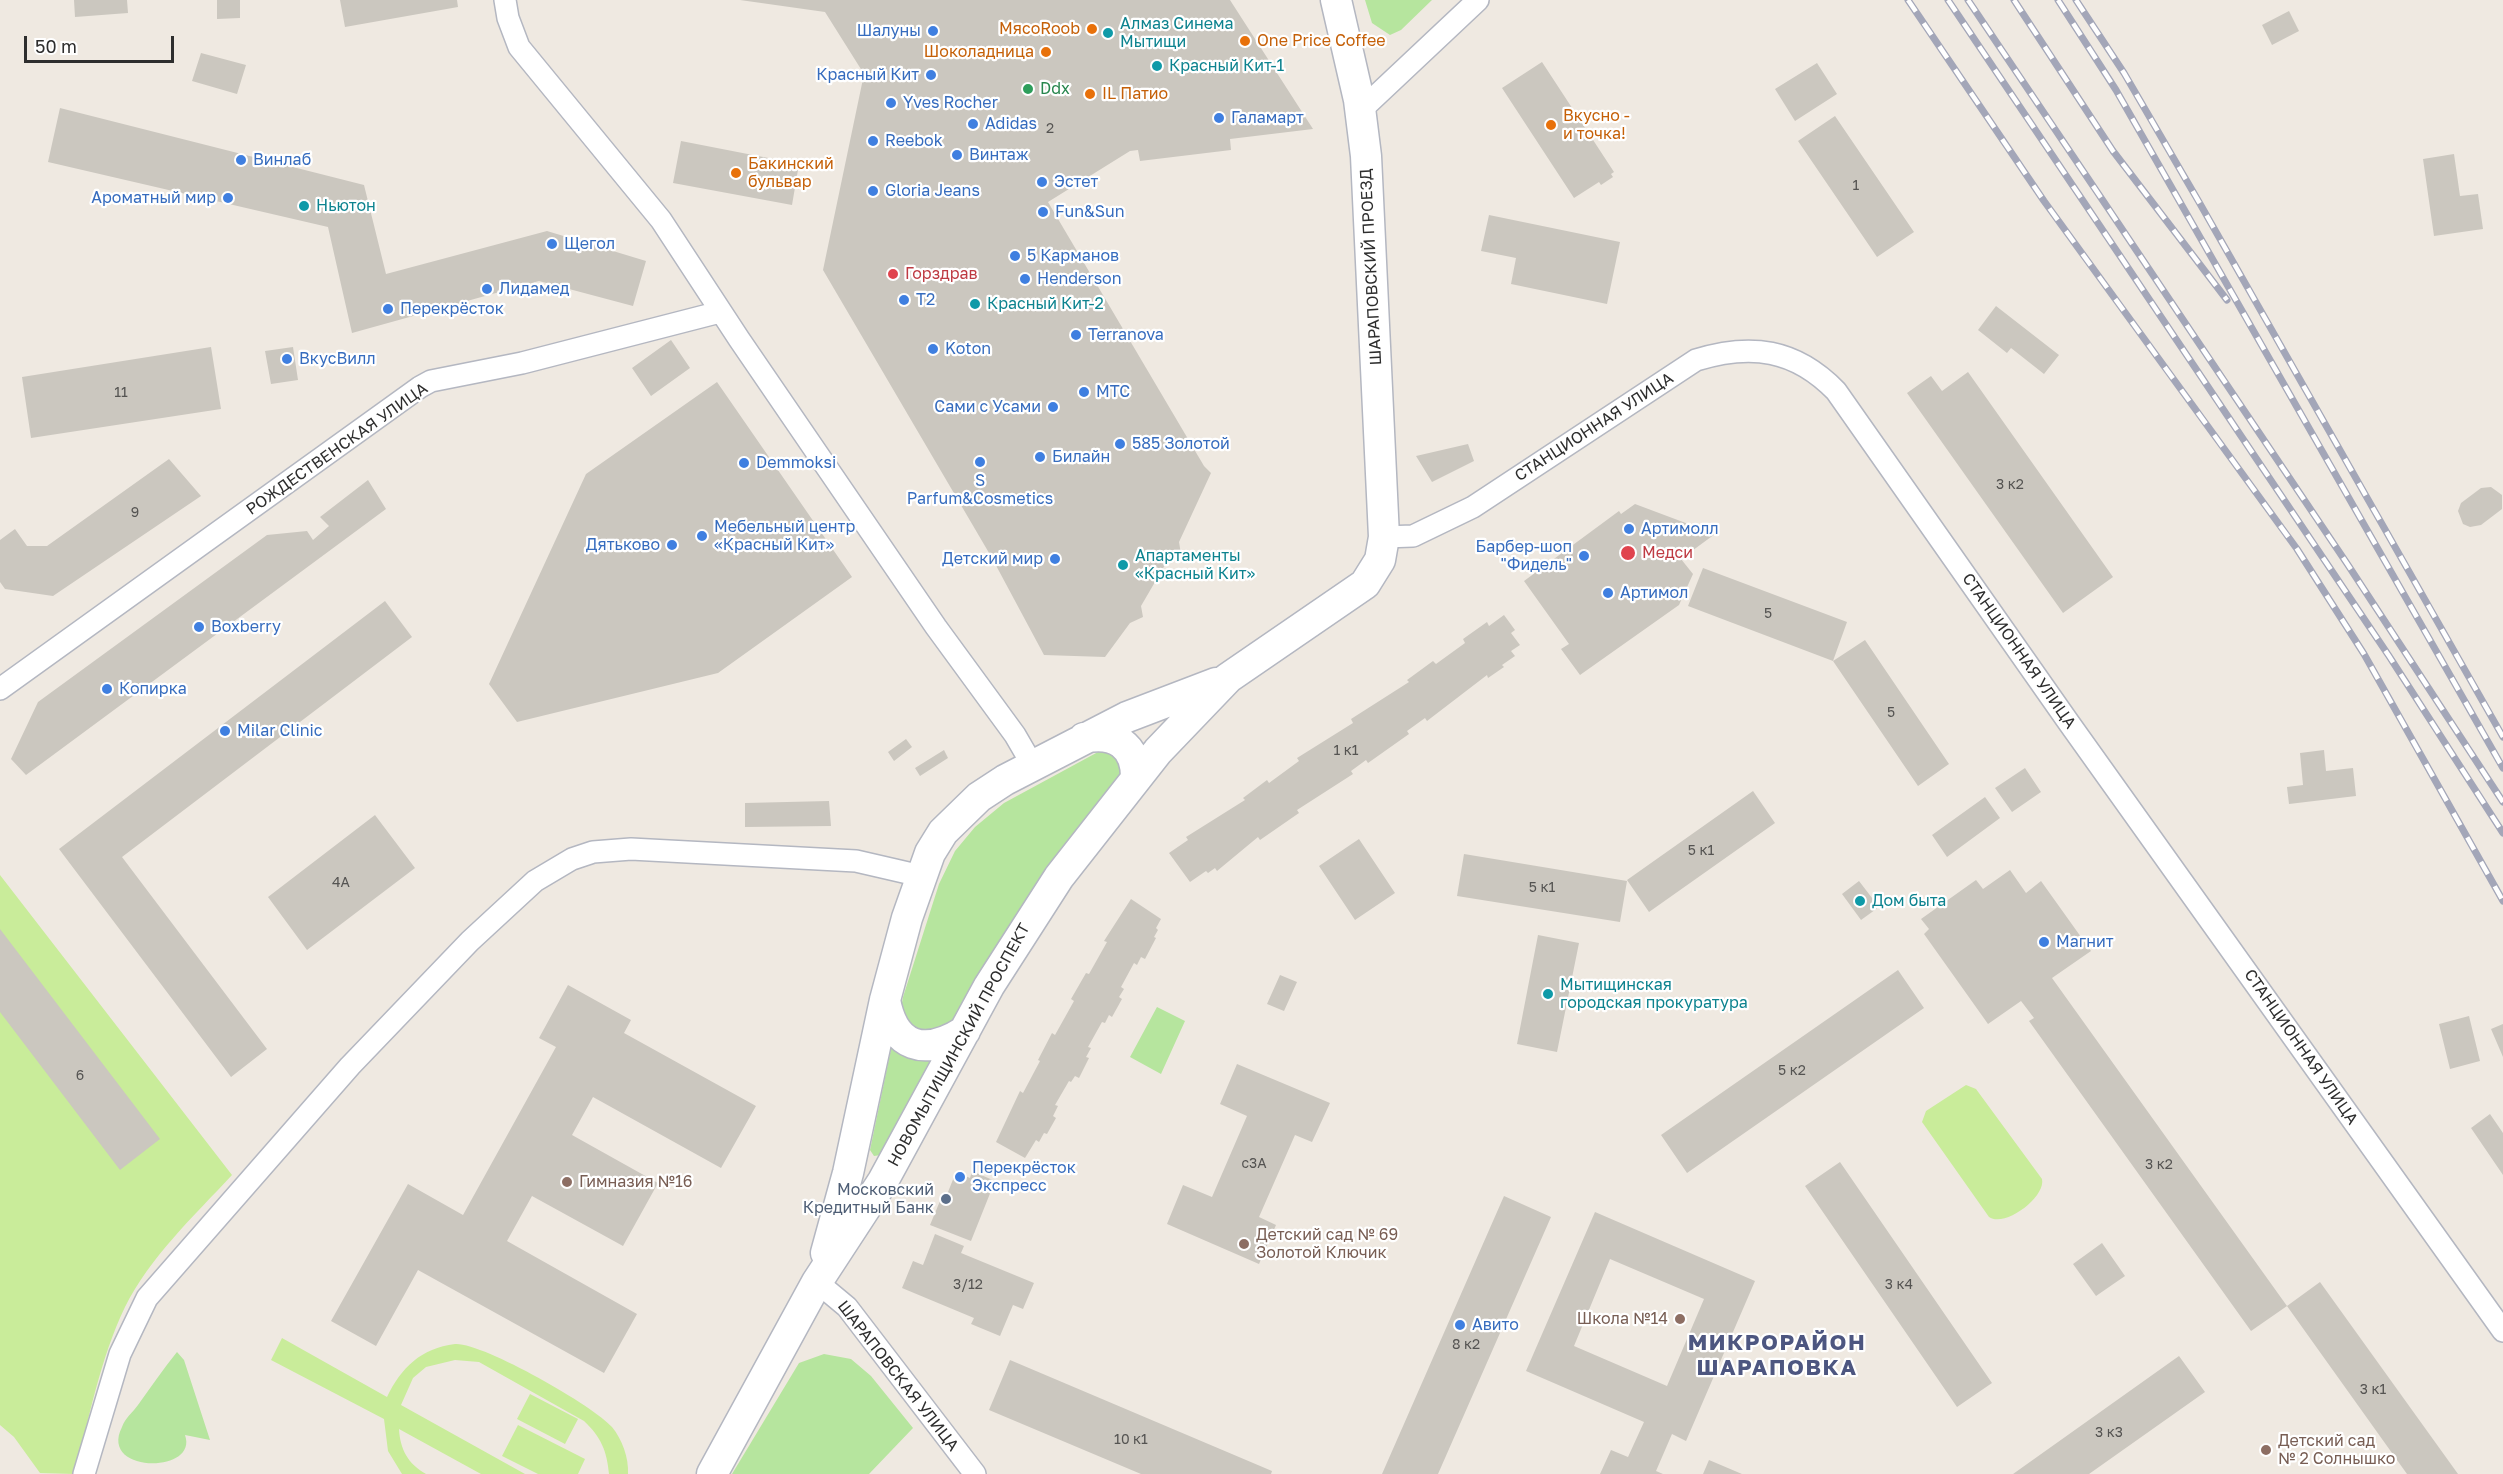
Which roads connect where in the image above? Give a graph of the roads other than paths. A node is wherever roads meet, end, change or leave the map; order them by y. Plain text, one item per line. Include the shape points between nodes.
1 (505, 0) edge
2 (1336, 0) edge
3 (1478, 0) edge
4 (1360, 111) junction
5 (720, 312) junction
6 (1384, 537) junction
7 (1228, 678) junction
8 (0, 689) edge
9 (1084, 738) junction
10 (1033, 766) junction
11 (1136, 777) junction
12 (921, 876) junction
13 (885, 1000) junction
14 (965, 1031) junction
15 (818, 1282) junction
16 (2503, 1331) edge
17 (84, 1474) edge
18 (712, 1474) edge
19 (975, 1474) edge

1 - 5 street via 519,47 661,220
2 - 4 main road, ШАРАПОВСКИЙ ПРОЕЗД
3 - 4 street
4 - 6 main road, ШАРАПОВСКИЙ ПРОЕЗД via 1368,183
5 - 8 street, РОЖДЕСТВЕНСКАЯ УЛИЦА via 522,363 431,381
5 - 10 street
6 - 7 main road, НОВОМЫТИЩИНСКИЙ ПРОСПЕКТ via 1380,560 1365,584
6 - 16 street, СТАНЦИОННАЯ УЛИЦА via 1403,538 1427,531 1473,507 1696,360 1744,351 1786,356 1810,367 1836,391
7 - 9 main road, НОВОМЫТИЩИНСКИЙ ПРОСПЕКТ
7 - 11 main road, НОВОМЫТИЩИНСКИЙ ПРОСПЕКТ via 1180,725
9 - 10 main road, НОВОМЫТИЩИНСКИЙ ПРОСПЕКТ
9 - 11 main road via 1096,735 1121,742 1136,761
10 - 12 main road, НОВОМЫТИЩИНСКИЙ ПРОСПЕКТ via 979,797 958,815 930,853
11 - 14 main road, НОВОМЫТИЩИНСКИЙ ПРОСПЕКТ via 1031,917
12 - 13 main road, НОВОМЫТИЩИНСКИЙ ПРОСПЕКТ
12 - 17 street via 856,861 631,849 593,852 572,859 535,881 470,941 366,1049 147,1298 120,1354
13 - 14 main road via 893,1028 905,1039 933,1045
13 - 15 main road, НОВОМЫТИЩИНСКИЙ ПРОСПЕКТ via 848,1173
14 - 15 main road, НОВОМЫТИЩИНСКИЙ ПРОСПЕКТ via 883,1181
15 - 18 main road, НОВОМЫТИЩИНСКИЙ ПРОСПЕКТ
15 - 19 street, ШАРАПОВСКАЯ УЛИЦА via 847,1307

